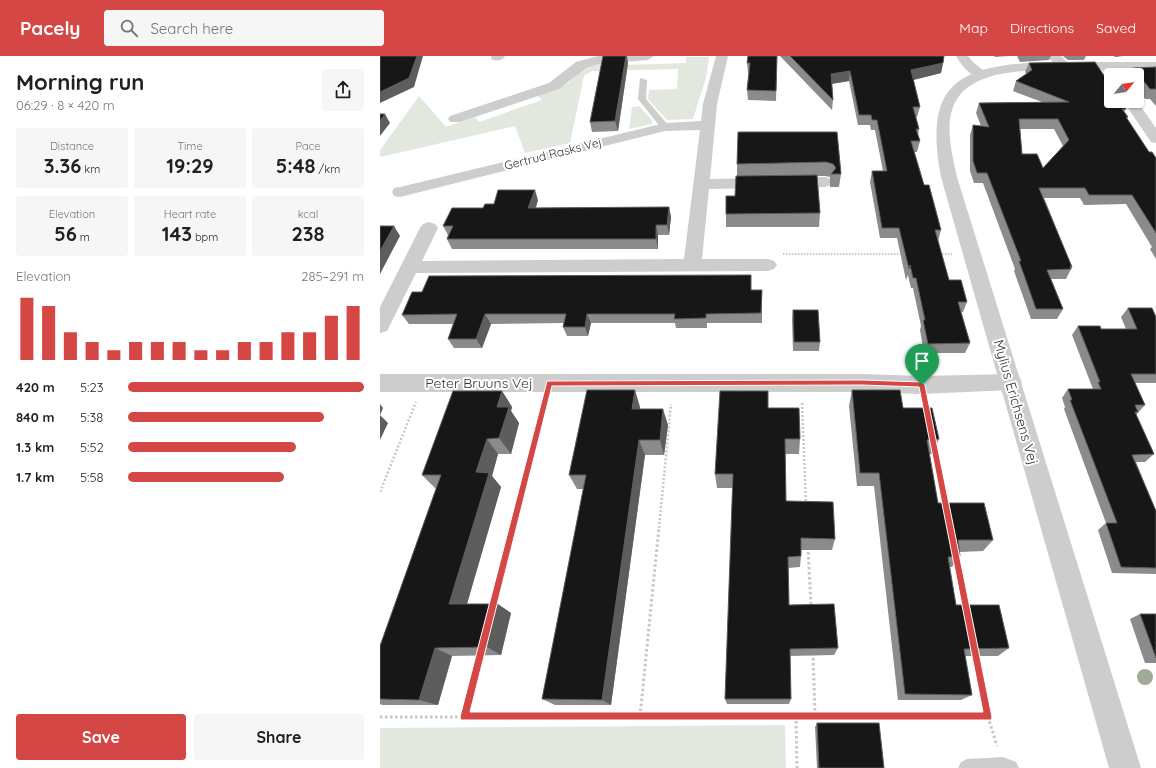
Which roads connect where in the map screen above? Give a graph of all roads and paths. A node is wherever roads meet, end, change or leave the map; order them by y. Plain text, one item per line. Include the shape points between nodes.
1 (648, 56) edge
2 (722, 56) edge
3 (962, 56) edge
4 (1053, 56) edge
5 (1065, 66) junction
6 (1156, 66) edge
7 (1138, 68) edge
8 (1104, 70) edge
9 (982, 75) junction
10 (643, 80) dead end
11 (1135, 108) edge
12 (455, 119) dead end
13 (707, 125) junction
14 (665, 127) junction
15 (1156, 139) edge
16 (825, 182) dead end
17 (702, 184) junction
18 (400, 192) dead end
19 (429, 228) dead end
20 (971, 248) junction
21 (908, 254) edge
22 (932, 254) edge
23 (692, 265) junction
24 (768, 265) joint
25 (410, 267) junction
26 (380, 326) edge
27 (1011, 382) junction
28 (380, 383) edge
29 (424, 383) junction
30 (550, 383) junction
31 (673, 383) junction
32 (801, 383) junction
33 (932, 439) edge
34 (380, 492) edge
35 (946, 508) edge
36 (806, 510) edge
37 (808, 542) edge
38 (956, 554) edge
39 (966, 608) edge
40 (491, 611) edge
41 (811, 613) edge
42 (812, 645) edge
43 (974, 647) edge
44 (482, 648) edge
45 (640, 716) junction
46 (796, 716) junction
47 (815, 716) junction
48 (380, 717) edge
49 (464, 717) junction
50 (988, 717) junction
51 (1007, 767) edge
52 (797, 768) edge
53 (967, 768) edge
54 (1125, 768) edge

1 - 12 street via 596,60 581,65 554,86
2 - 13 street
3 - 9 street via 968,65
4 - 5 street
5 - 8 street, Mylius Erichsens Vej
5 - 9 street, Mylius Erichsens Vej via 1015,68
6 - 7 street, Mylius Erichsens Vej
9 - 20 street, Mylius Erichsens Vej via 961,87 951,98 943,126 949,177
10 - 14 lane via 642,99
11 - 15 street
13 - 14 street, Gertrud Rasks Vej
13 - 17 street
14 - 18 street, Gertrud Rasks Vej
16 - 17 street
17 - 23 street
19 - 25 street
20 - 22 path via 961,248 955,254
20 - 27 street, Mylius Erichsens Vej
21 - 24 path via 775,254
23 - 24 street
23 - 25 street
25 - 26 street
27 - 32 street, Peter Bruuns Vej via 922,385
27 - 54 street, Mylius Erichsens Vej
28 - 29 street, Peter Bruuns Vej
29 - 30 street, Peter Bruuns Vej
29 - 34 path
30 - 31 street, Peter Bruuns Vej
30 - 40 path
31 - 32 street, Peter Bruuns Vej
31 - 45 path
32 - 36 path
33 - 35 path
37 - 41 path
38 - 39 path
42 - 47 path
43 - 50 path
44 - 49 path
45 - 46 path
45 - 49 path
46 - 47 path
46 - 52 path
47 - 50 path
48 - 49 path
50 - 51 path
51 - 53 lane

